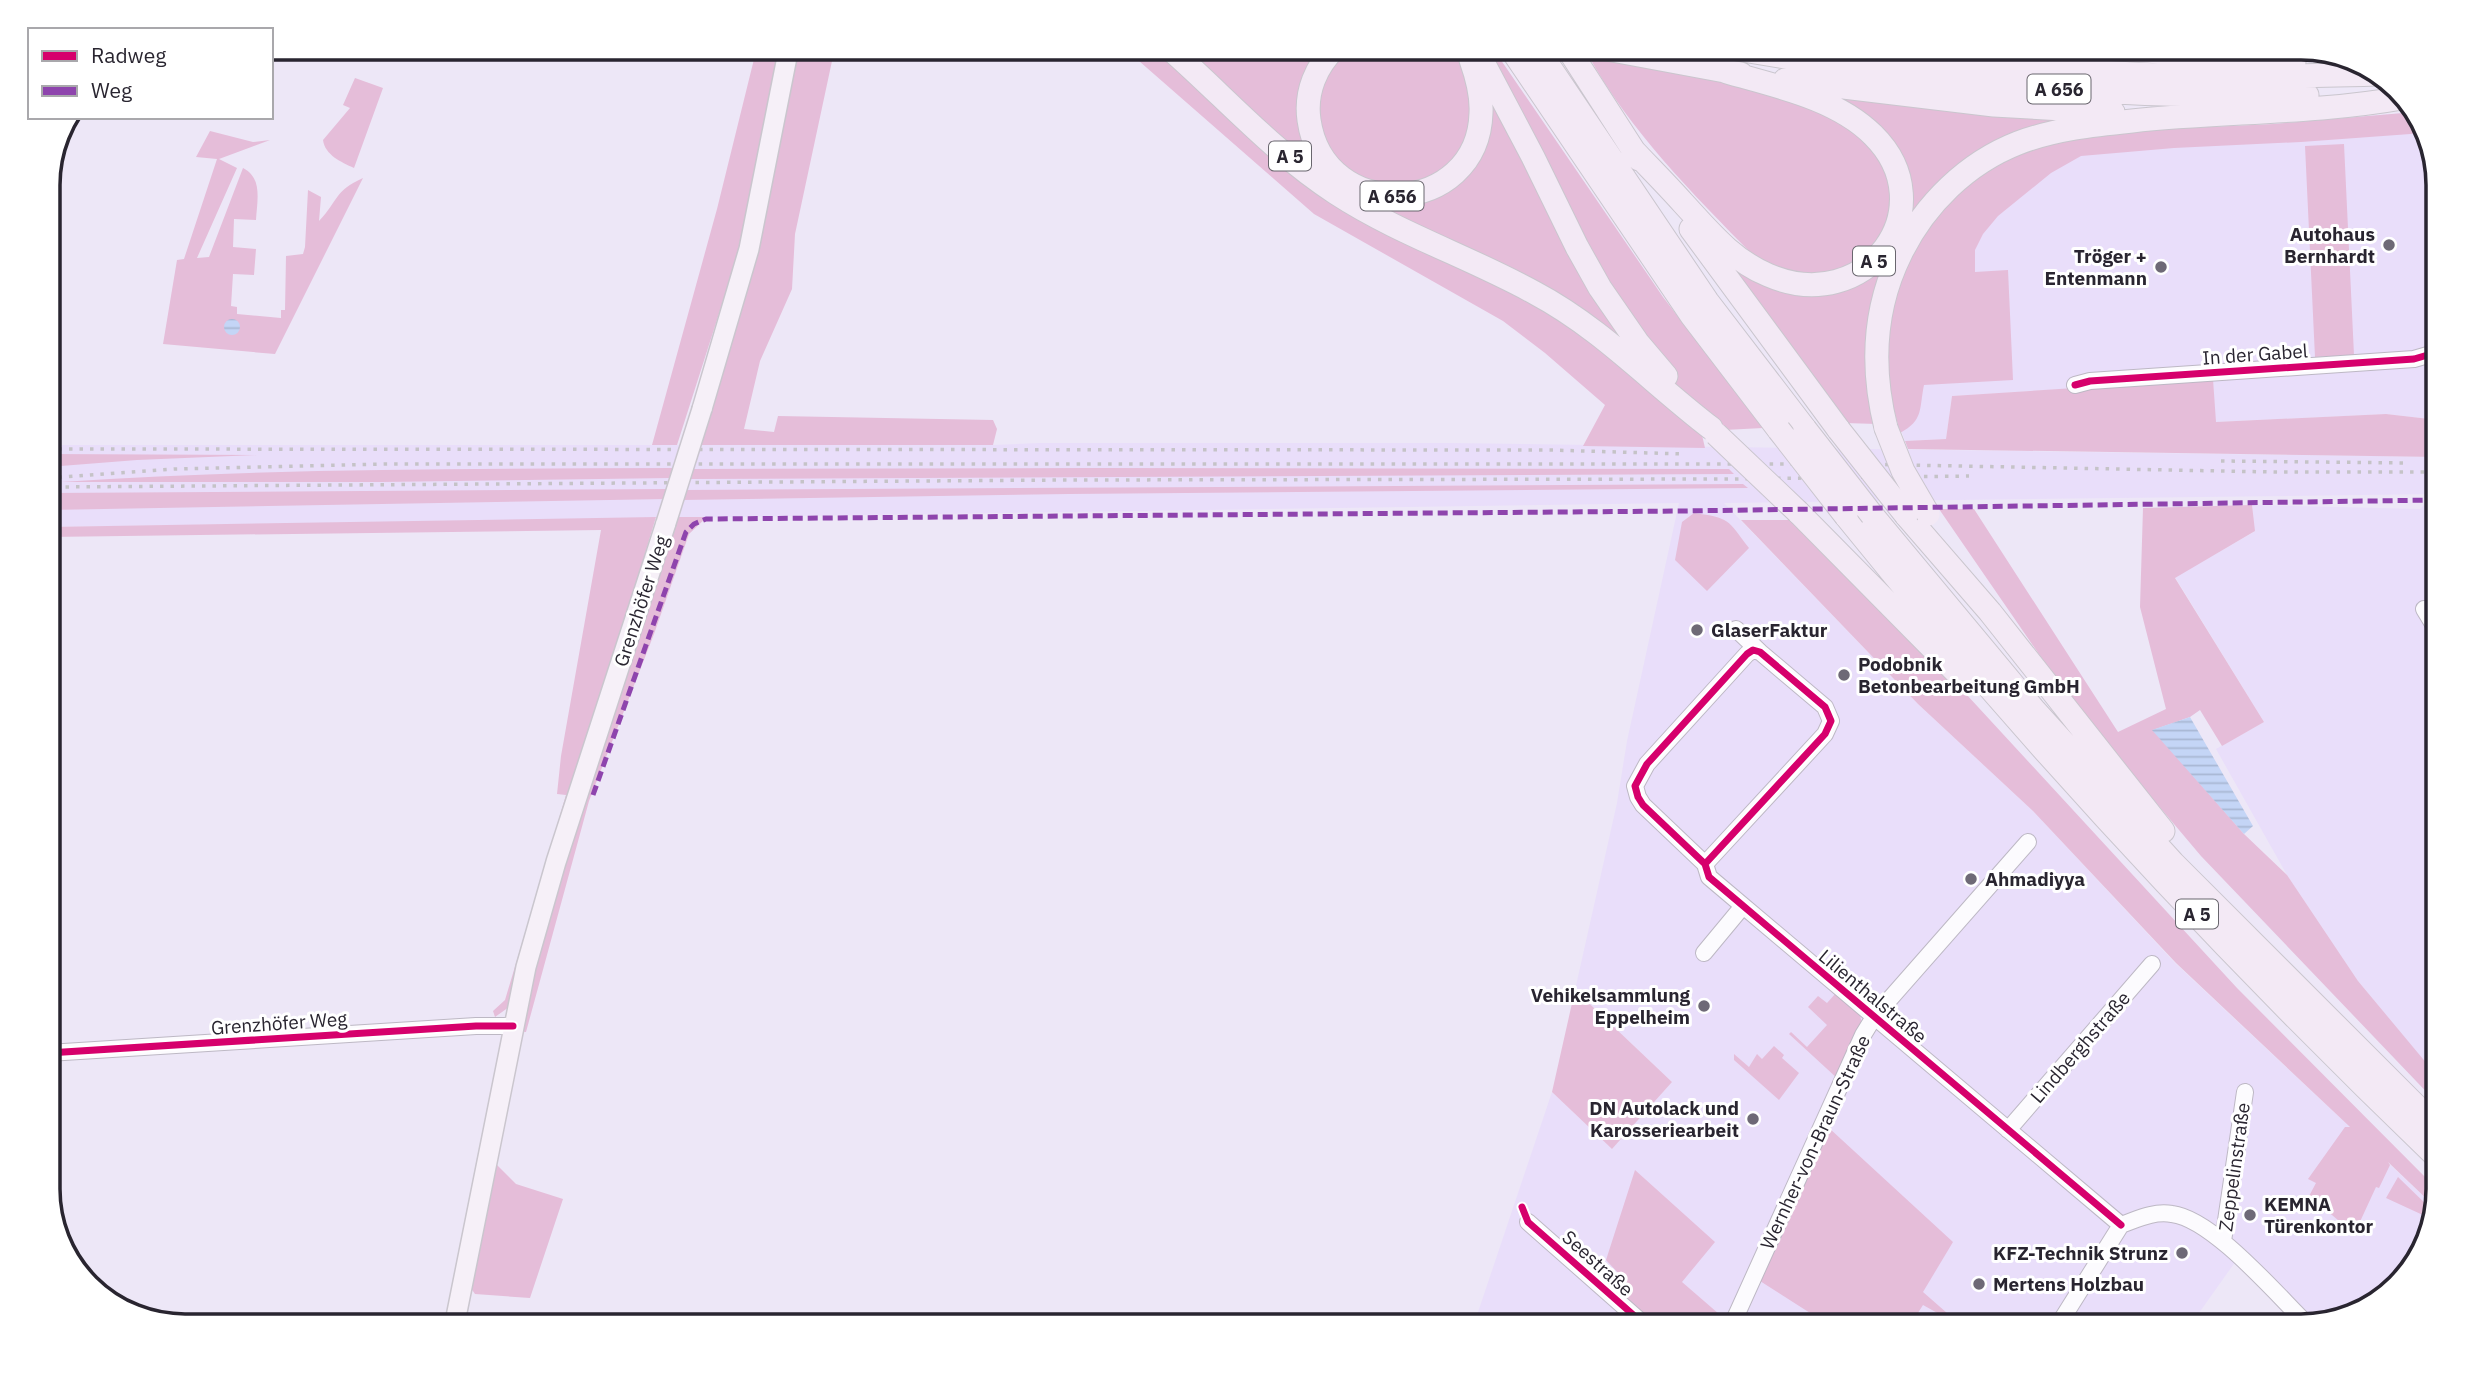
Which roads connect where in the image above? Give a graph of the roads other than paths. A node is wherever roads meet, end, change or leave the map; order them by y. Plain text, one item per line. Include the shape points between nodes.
1 (786, 60) edge
2 (1182, 60) edge
3 (1325, 60) edge
4 (1471, 60) edge
5 (1482, 60) edge
6 (1519, 60) edge
7 (1544, 60) edge
8 (1575, 60) edge
9 (1664, 60) edge
10 (1796, 60) edge
11 (1957, 60) edge
12 (2240, 60) edge
13 (2336, 65) edge
14 (1727, 72) junction
15 (2360, 74) edge
16 (2384, 92) edge
17 (2392, 100) edge
18 (2180, 115) junction
19 (1632, 149) junction
20 (2425, 356) edge
21 (2075, 385) dead end
22 (1714, 431) junction
23 (1917, 515) junction
24 (1736, 629) dead end
25 (1760, 652) junction
26 (2056, 763) junction
27 (2028, 842) dead end
28 (1705, 864) junction
29 (1743, 906) junction
30 (2217, 908) junction
31 (1704, 953) dead end
32 (2152, 964) dead end
33 (1874, 1017) junction
34 (513, 1026) junction
35 (60, 1052) edge
36 (2245, 1092) dead end
37 (2426, 1116) edge
38 (2008, 1130) junction
39 (2426, 1146) edge
40 (1528, 1222) dead end
41 (2121, 1225) junction
42 (2223, 1241) junction
43 (2067, 1312) edge
44 (457, 1314) edge
45 (1632, 1314) edge
46 (1737, 1314) edge
47 (2297, 1314) edge

1 - 34 main road, Grenzhöfer Weg, bridge via 749,249 556,862
2 - 22 highway, A 5 via 1335,192 1389,224 1534,292 1586,324
3 - 4 highway, A 656 via 1309,94 1309,122 1318,148 1349,183 1373,193 1401,196 1442,182 1474,145 1482,113
5 - 22 highway, A 5 via 1600,288 1638,343
6 - 26 highway, A 5, bridge via 1692,316 1929,619
7 - 30 highway, A 5, bridge via 1707,301 1872,515 2035,711
8 - 19 highway
9 - 14 highway
10 - 16 highway, A 656 via 1930,77 2160,95
11 - 15 highway, A 656 via 2160,75
12 - 13 highway
14 - 18 highway via 1994,105
14 - 19 highway, A 5 via 1830,107 1863,126 1883,147 1897,174 1900,202 1895,230 1873,262 1851,278 1825,285 1801,285 1766,274 1739,260 1710,233
17 - 18 highway via 2312,110
18 - 23 highway, A 656, bridge via 2079,127 2016,144 1962,175 1912,231 1888,279 1876,348 1886,428
19 - 23 highway, bridge via 1839,430
20 - 21 street, In der Gabel
22 - 26 highway, A 5, bridge via 2032,749
23 - 30 highway, A 656 via 2175,846
24 - 25 street
25 - 28 street via 1825,707 1831,721 1825,734
25 - 28 street, Lilienthalstraße via 1745,655 1641,772 1635,786 1638,797
26 - 39 highway, A 5 via 2341,1064
27 - 33 street, Wernher-von-Braun-Straße
28 - 29 street, Lilienthalstraße via 1709,877
29 - 31 street
29 - 33 street, Lilienthalstraße
30 - 37 highway, A 5
32 - 38 street, Lindberghstraße
33 - 38 street, Lilienthalstraße
33 - 46 street, Wernher-von-Braun-Straße
34 - 35 street, Grenzhöfer Weg
34 - 44 main road
36 - 42 street, Zeppelinstraße
38 - 41 street, Lilienthalstraße
40 - 45 street, Seestraße
41 - 42 street via 2152,1213 2174,1214 2198,1223
41 - 43 street
42 - 47 street

